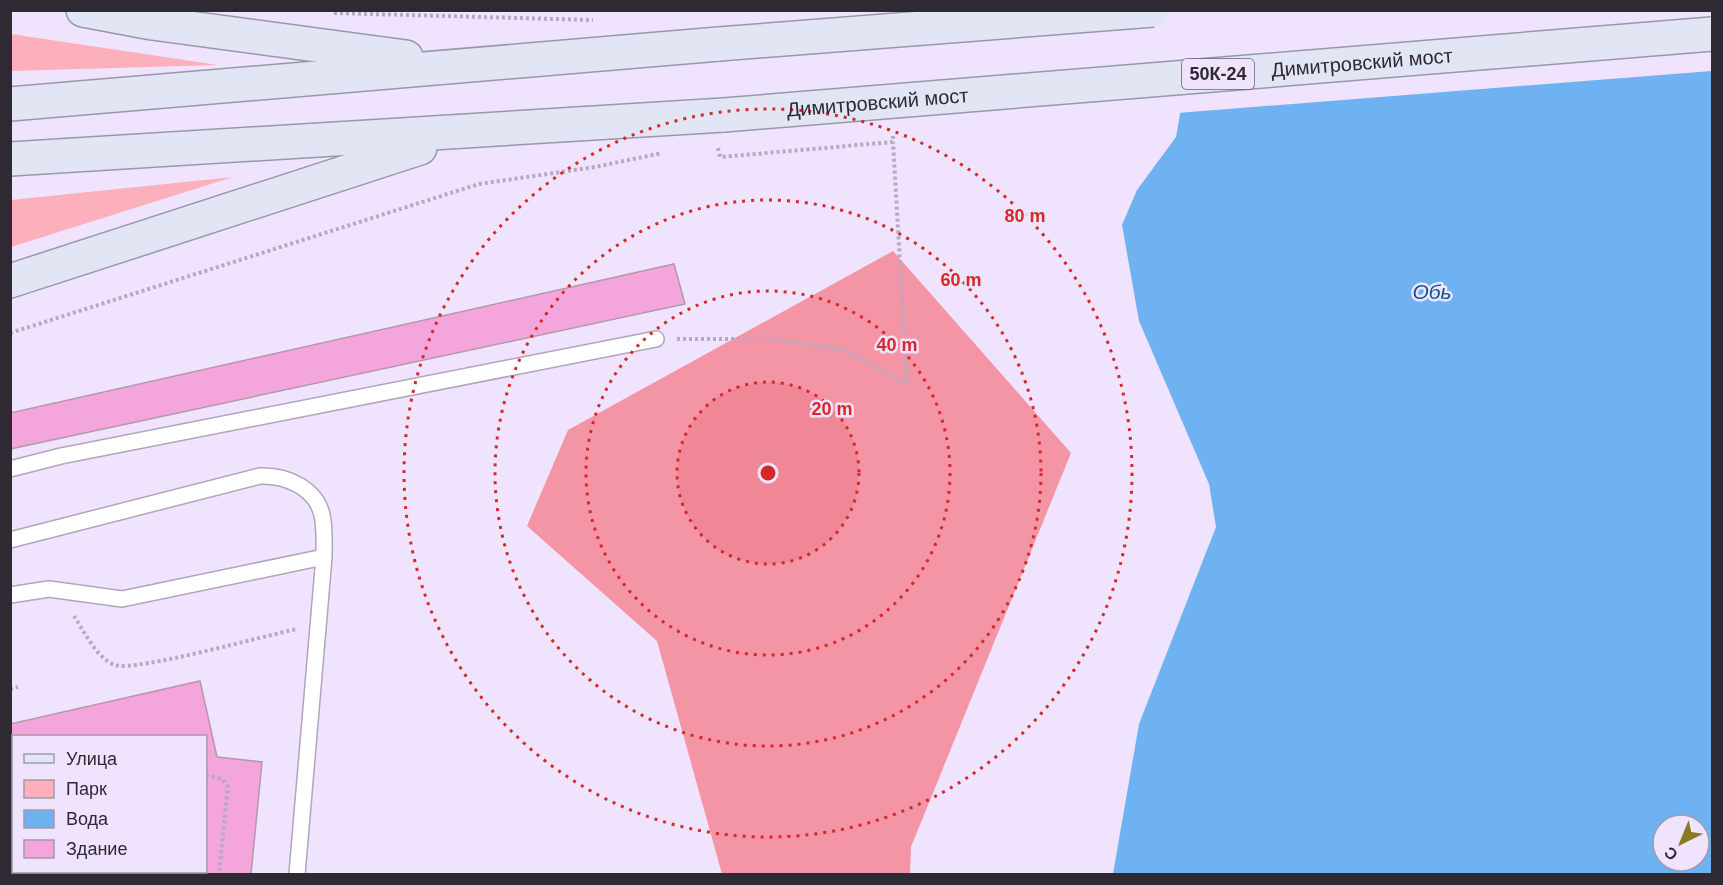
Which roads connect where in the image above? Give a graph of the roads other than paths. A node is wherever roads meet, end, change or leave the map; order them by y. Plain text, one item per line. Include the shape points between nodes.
1 (83, 10) edge
2 (1153, 10) edge
3 (1713, 34) edge
4 (468, 66) junction
5 (10, 105) edge
6 (470, 132) junction
7 (10, 159) edge
8 (10, 281) edge
9 (656, 339) road end
10 (10, 469) edge
11 (10, 540) edge
12 (324, 556) junction
13 (10, 595) edge
14 (297, 874) edge

1 - 4 main road
2 - 4 main road, bridge
3 - 6 main road, Димитровский мост / 50К-24, bridge via 720,128
4 - 5 main road
6 - 7 main road
6 - 8 main road
9 - 10 lane
11 - 12 lane via 275,475 292,481 317,501 323,516
12 - 13 lane via 122,599 41,589
12 - 14 lane

